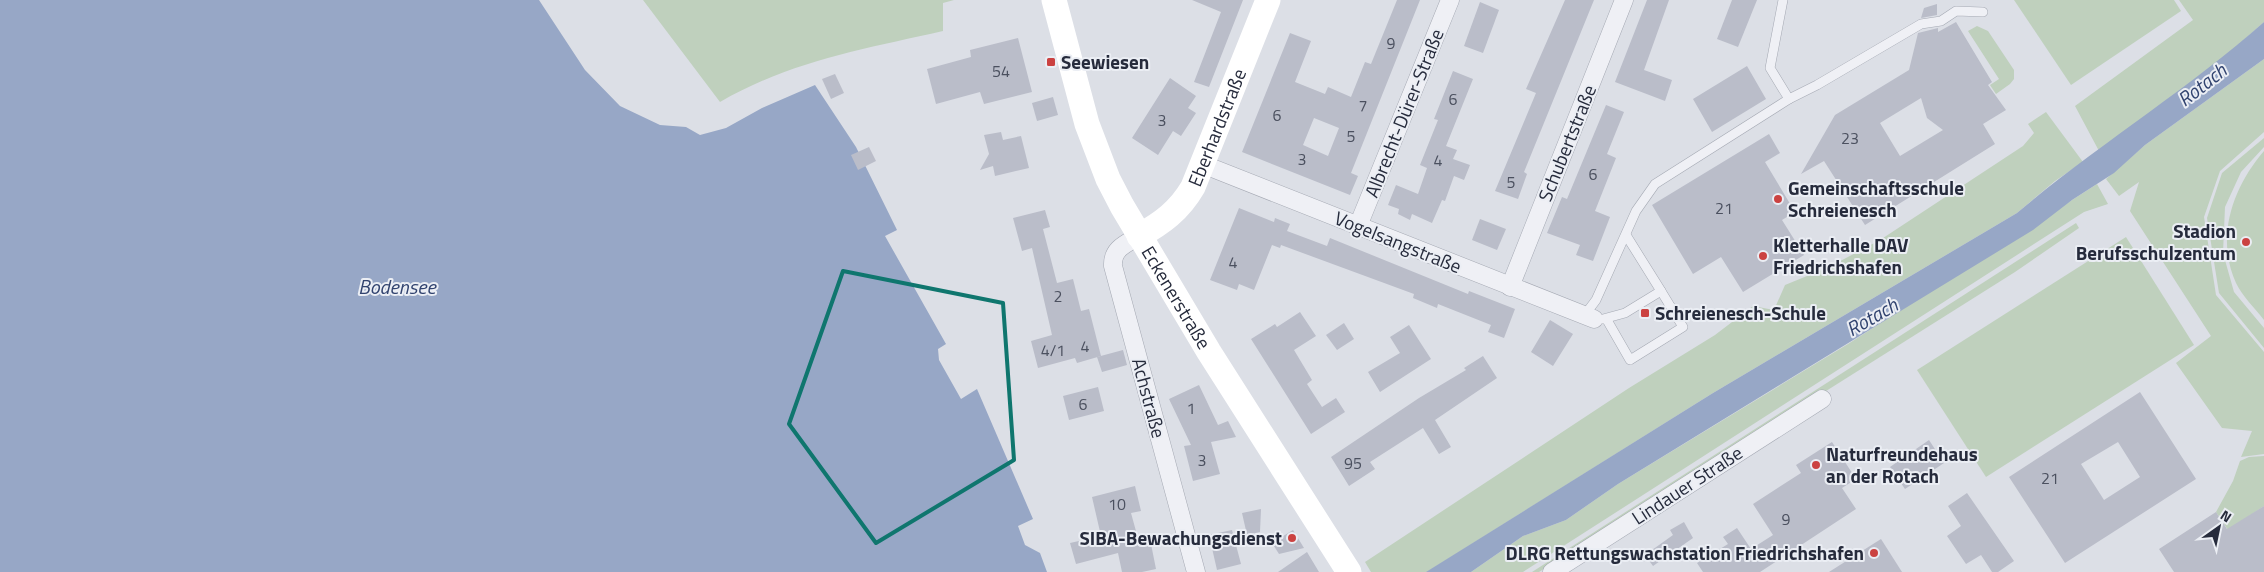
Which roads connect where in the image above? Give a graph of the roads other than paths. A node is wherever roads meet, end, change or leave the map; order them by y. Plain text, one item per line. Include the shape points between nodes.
1 (1054, 0) edge
2 (1268, 0) edge
3 (1450, 0) edge
4 (1624, 0) edge
5 (1783, 0) edge
6 (1983, 12) dead end
7 (1789, 99) junction
8 (1202, 164) junction
9 (1358, 226) junction
10 (1626, 235) junction
11 (1139, 236) junction
12 (1510, 287) junction
13 (1661, 291) junction
14 (1595, 318) junction
15 (1822, 398) dead end
16 (1196, 572) edge
17 (1349, 572) edge
18 (1552, 572) edge

1 - 11 main road, Eckenerstraße via 1087,124 1108,179
2 - 8 main road, Eberhardstraße
3 - 9 street, Albrecht-Dürer-Straße
4 - 12 street, Schubertstraße
5 - 7 lane via 1770,68
6 - 7 lane via 1956,11 1940,21 1921,24
7 - 10 lane via 1655,184 1636,211
8 - 9 street, Vogelsangstraße
8 - 11 main road, Eberhardstraße via 1176,211
9 - 12 street, Vogelsangstraße
10 - 13 lane
10 - 14 lane via 1596,300
11 - 16 street, Achstraße via 1118,249 1112,258 1113,266
11 - 17 main road, Eckenerstraße
12 - 14 street, Vogelsangstraße
13 - 14 lane via 1625,313
13 - 14 lane via 1683,327 1630,360
15 - 18 street, Lindauer Straße

